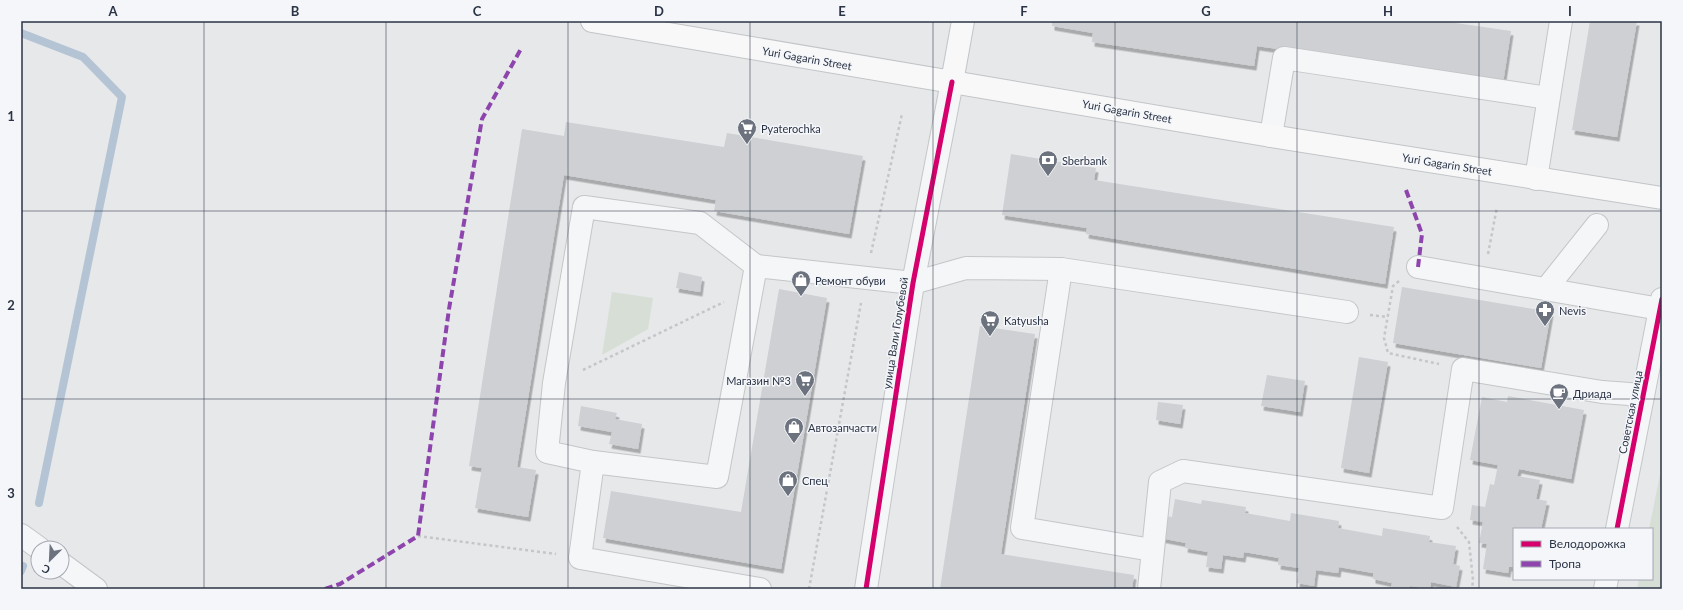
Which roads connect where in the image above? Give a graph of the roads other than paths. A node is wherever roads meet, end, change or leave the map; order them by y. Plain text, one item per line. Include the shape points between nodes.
1 (592, 21) edge
2 (963, 21) edge
3 (1561, 21) edge
4 (952, 82) junction
5 (1548, 98) junction
6 (1271, 136) junction
7 (1536, 179) junction
8 (1662, 198) edge
9 (1597, 225) dead end
10 (756, 266) junction
11 (1418, 267) road end
12 (1060, 269) junction
13 (913, 283) junction
14 (1546, 289) junction
15 (1661, 304) edge
16 (1347, 312) dead end
17 (1658, 346) edge
18 (1643, 395) junction
19 (593, 462) junction
20 (1617, 528) edge
21 (21, 535) edge
22 (30, 542) edge
23 (1152, 550) junction
24 (70, 570) edge
25 (751, 588) edge
26 (96, 589) edge
27 (866, 589) edge
28 (1149, 589) edge

1 - 4 main road, Yuri Gagarin Street
2 - 4 main road, улица Вали Голубевой
3 - 5 street
4 - 6 main road, Yuri Gagarin Street
4 - 13 street, улица Вали Голубевой
5 - 6 street via 1284,58
5 - 7 street
6 - 7 main road, Yuri Gagarin Street
7 - 8 main road, Yuri Gagarin Street
9 - 14 street
10 - 13 street
10 - 19 street via 717,477
10 - 19 street via 700,223 584,207 554,383 547,452
11 - 14 street
12 - 13 street via 966,268
12 - 16 street
12 - 23 street via 1022,528
13 - 27 street, улица Вали Голубевой
14 - 15 street
15 - 17 street, Советская улица
17 - 18 street, Советская улица
18 - 20 street, Советская улица
18 - 23 street via 1602,392 1463,369 1442,508 1182,471 1160,482
19 - 25 street via 580,558
21 - 22 street
23 - 28 street
24 - 26 street

